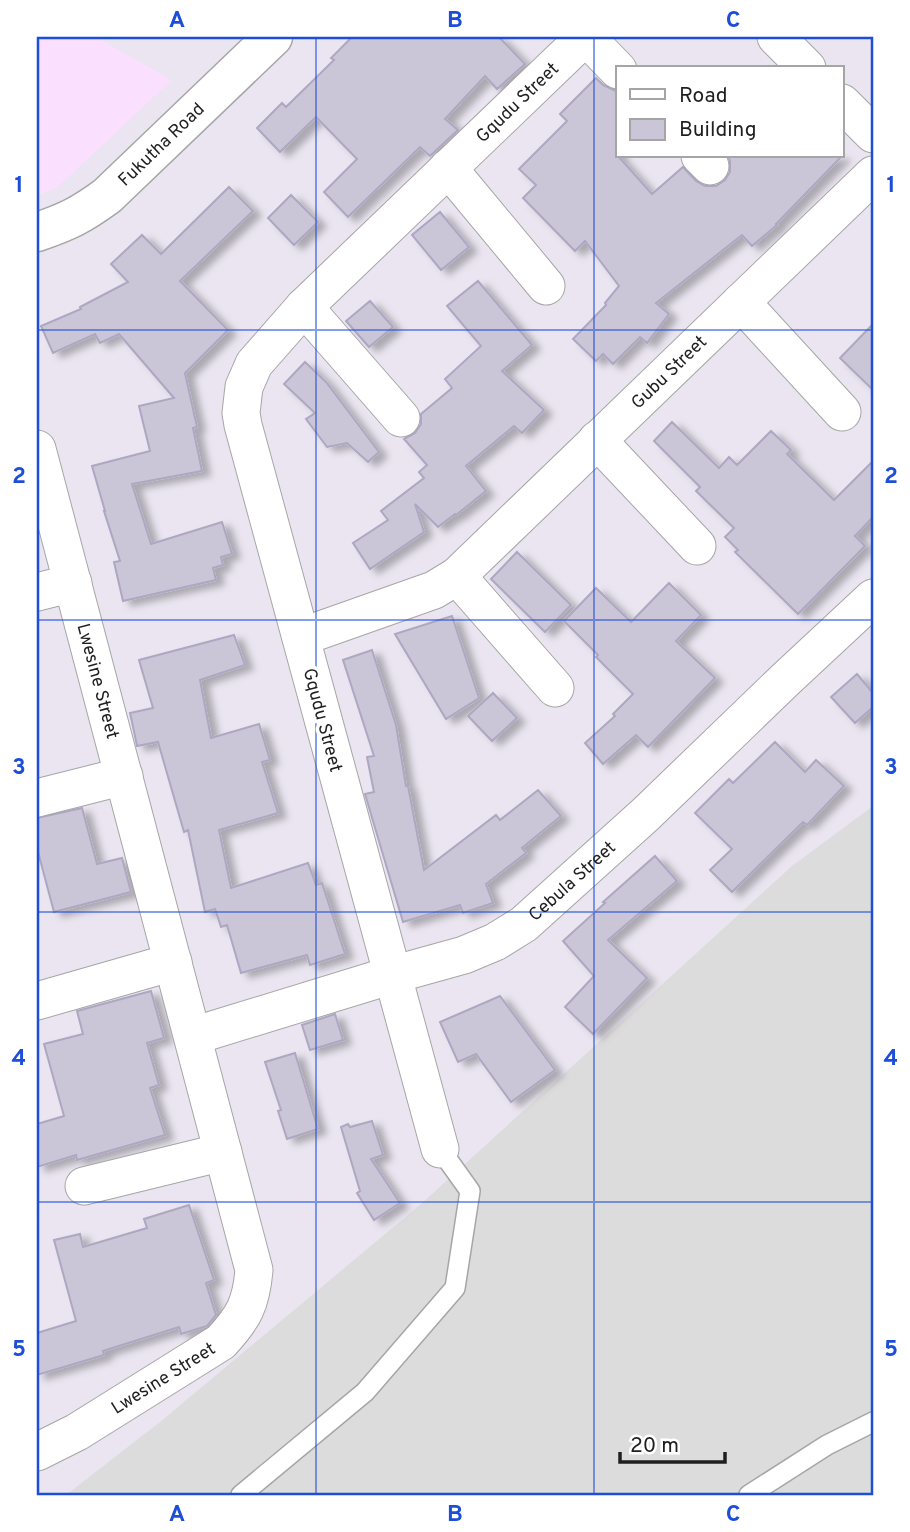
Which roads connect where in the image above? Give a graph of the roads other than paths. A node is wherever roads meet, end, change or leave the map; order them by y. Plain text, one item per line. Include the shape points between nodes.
1 (273, 37) edge
2 (586, 37) edge
3 (775, 37) edge
4 (805, 66) edge
5 (616, 68) edge
6 (844, 105) edge
7 (873, 134) edge
8 (448, 168) junction
9 (873, 175) edge
10 (37, 232) edge
11 (546, 286) dead end
12 (741, 302) junction
13 (304, 307) junction
14 (842, 412) dead end
15 (401, 418) dead end
16 (597, 440) junction
17 (38, 461) edge
18 (697, 546) dead end
19 (457, 576) junction
20 (73, 583) junction
21 (37, 593) edge
22 (873, 598) edge
23 (301, 637) junction
24 (555, 688) dead end
25 (124, 776) junction
26 (37, 798) edge
27 (173, 962) junction
28 (392, 975) junction
29 (37, 1001) edge
30 (193, 1036) junction
31 (440, 1149) joint
32 (223, 1152) junction
33 (84, 1186) dead end
34 (873, 1422) edge
35 (37, 1452) edge
36 (241, 1495) edge
37 (749, 1495) edge

1 - 10 street, Fukutha Road via 107,196 63,224
2 - 5 street, Gqudu Street
2 - 8 street, Gqudu Street
3 - 4 street
6 - 7 street
8 - 11 street
8 - 13 street, Gqudu Street
9 - 12 street, Gubu Street
12 - 14 street
12 - 16 street, Gubu Street
13 - 15 street
13 - 23 street, Gqudu Street via 254,364 244,387 241,413
16 - 18 street
16 - 19 street, Gubu Street
17 - 20 street, Lwesine Street
19 - 23 street, Gubu Street via 434,590
19 - 24 street
20 - 21 street
20 - 25 street, Lwesine Street
22 - 28 street, Cebula Street via 524,923 464,955
23 - 28 street, Gqudu Street
25 - 26 street
25 - 27 street, Lwesine Street
27 - 29 street
27 - 30 street, Lwesine Street
28 - 30 street, Cebula Street
28 - 31 street, Gqudu Street
30 - 32 street, Lwesine Street
31 - 36 lane via 470,1191 455,1288 365,1392
32 - 33 street
32 - 35 street, Lwesine Street via 254,1270 250,1300 238,1323 221,1342 77,1433
34 - 37 lane via 827,1445

